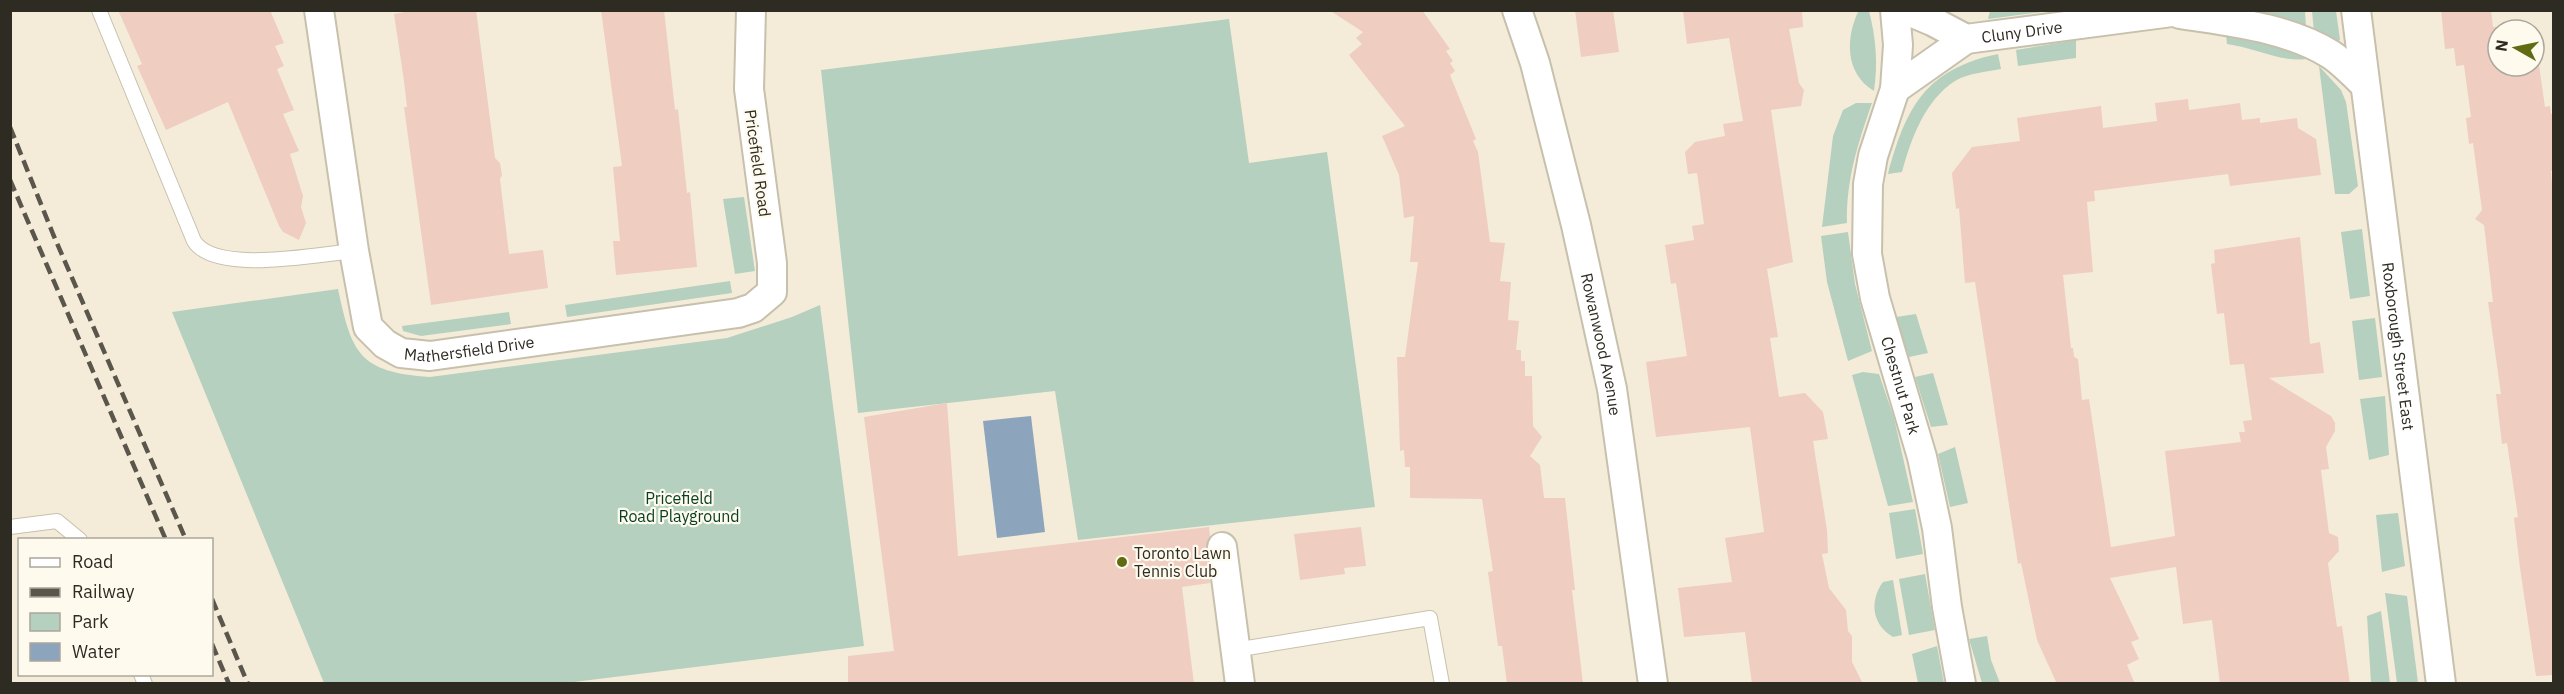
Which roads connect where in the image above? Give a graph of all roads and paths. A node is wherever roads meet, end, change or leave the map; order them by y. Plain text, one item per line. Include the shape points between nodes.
1 (99, 10) edge
2 (319, 10) edge
3 (751, 10) edge
4 (1517, 10) edge
5 (1895, 10) edge
6 (1906, 10) edge
7 (2356, 10) edge
8 (2184, 12) edge
9 (1966, 39) junction
10 (2365, 85) junction
11 (1895, 89) junction
12 (354, 251) junction
13 (753, 308) joint
14 (10, 527) edge
15 (78, 538) edge
16 (1222, 546) dead end
17 (1236, 650) junction
18 (1240, 684) edge
19 (1442, 684) edge
20 (1653, 684) edge
21 (1961, 684) edge
22 (2441, 684) edge

1 - 12 lane via 200,250 244,261
2 - 12 street, Mathersfield Drive
3 - 13 street, Pricefield Road via 748,89 772,282 772,292
4 - 20 street, Rowanwood Avenue via 1535,63 1576,225 1612,389
5 - 11 street, Chestnut Park
6 - 9 street, Cluny Drive
7 - 10 street, Roxborough Street East
8 - 9 street, Cluny Drive
8 - 10 street, Cluny Drive via 2302,40 2332,55
9 - 11 street
10 - 22 street, Roxborough Street East
11 - 21 street, Chestnut Park via 1868,184 1868,254 1875,298 1924,468 1937,528
12 - 13 street, Mathersfield Drive via 368,327 385,344 412,355 430,356
14 - 15 lane via 57,521
16 - 17 street
17 - 18 street
17 - 19 lane via 1430,618

